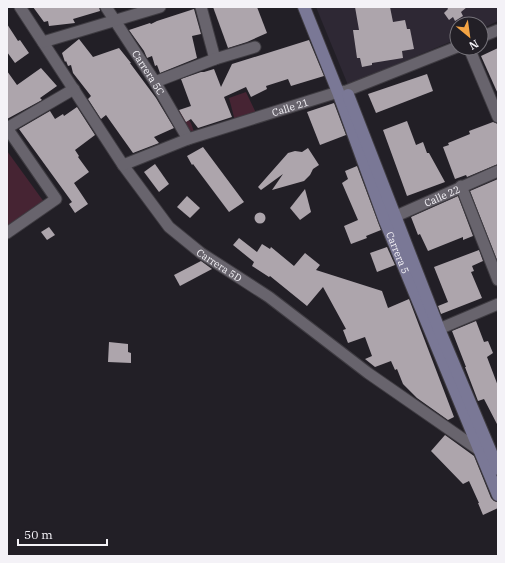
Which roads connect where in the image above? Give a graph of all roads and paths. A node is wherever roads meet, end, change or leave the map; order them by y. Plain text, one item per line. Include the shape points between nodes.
1 (20, 7) edge
2 (106, 7) edge
3 (160, 7) edge
4 (201, 7) edge
5 (304, 7) edge
6 (311, 7) edge
7 (116, 20) junction
8 (43, 42) junction
9 (255, 47) dead end
10 (449, 50) edge
11 (472, 56) edge
12 (215, 59) junction
13 (155, 82) junction
14 (74, 89) junction
15 (342, 91) junction
16 (498, 117) edge
17 (7, 128) edge
18 (188, 139) junction
19 (123, 165) junction
20 (498, 171) edge
21 (461, 186) junction
22 (390, 219) junction
23 (7, 233) edge
24 (498, 280) edge
25 (498, 304) edge
26 (439, 329) junction
27 (484, 449) junction
28 (498, 469) edge
29 (498, 495) edge

1 - 8 street, Carrera 5D
2 - 7 street, Carrera 5C
3 - 7 street
4 - 12 street
5 - 15 street, Carrera 5
6 - 15 street, Carrera 5
7 - 8 street
7 - 13 street, Carrera 5C
8 - 14 street, Carrera 5D
9 - 12 street
10 - 15 street, Calle 21
11 - 16 street
12 - 13 street
13 - 18 street, Carrera 5C
14 - 17 street
14 - 19 street, Carrera 5D
15 - 18 street, Calle 21
15 - 22 street, Carrera 5
17 - 23 street via 56,199
18 - 19 street, Calle 21
19 - 27 street, Carrera 5D via 169,227 201,253 269,297 368,373
20 - 21 street, Calle 22
21 - 22 street, Calle 22
21 - 24 street
22 - 26 street, Carrera 5
22 - 27 street, Carrera 5
25 - 26 street
26 - 27 street, Carrera 5
27 - 28 street, Carrera 5
27 - 29 street, Carrera 5

